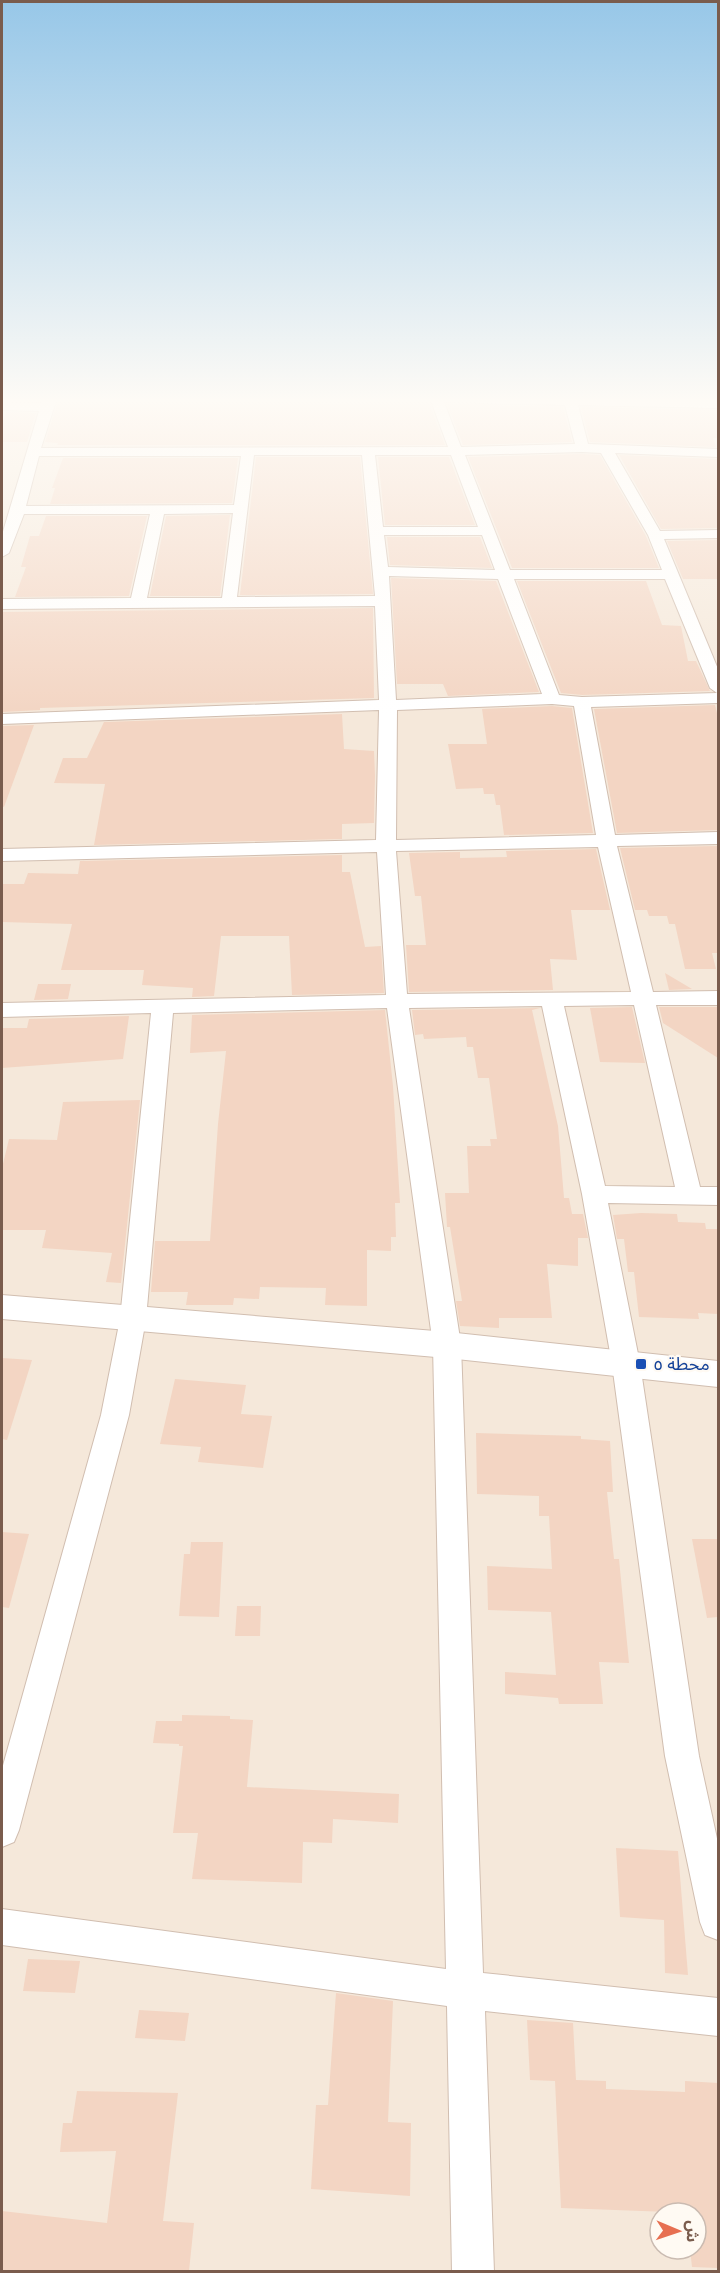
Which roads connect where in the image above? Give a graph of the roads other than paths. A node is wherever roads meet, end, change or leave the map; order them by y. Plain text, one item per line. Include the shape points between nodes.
1 (20, 504) edge
2 (242, 504) edge
3 (375, 504) edge
4 (476, 504) edge
5 (637, 504) edge
6 (158, 509) junction
7 (241, 509) junction
8 (18, 510) junction
9 (378, 531) junction
10 (486, 531) junction
11 (718, 534) edge
12 (5, 535) edge
13 (655, 535) junction
14 (2, 553) edge
15 (381, 571) junction
16 (672, 574) junction
17 (502, 575) junction
18 (381, 602) junction
19 (2, 603) edge
20 (138, 603) junction
21 (229, 603) junction
22 (718, 688) edge
23 (718, 698) edge
24 (552, 699) junction
25 (582, 702) junction
26 (388, 704) junction
27 (2, 719) edge
28 (718, 838) edge
29 (606, 840) junction
30 (386, 845) junction
31 (2, 855) edge
32 (643, 998) junction
33 (718, 998) edge
34 (550, 999) junction
35 (397, 1000) junction
36 (163, 1005) junction
37 (2, 1010) edge
38 (594, 1194) junction
39 (690, 1196) junction
40 (718, 1196) edge
41 (2, 1307) edge
42 (133, 1319) junction
43 (447, 1345) junction
44 (626, 1364) junction
45 (718, 1374) edge
46 (2, 1830) edge
47 (718, 1922) edge
48 (2, 1927) edge
49 (464, 1990) junction
50 (718, 2017) edge
51 (473, 2271) edge

1 - 8 street
2 - 7 street
3 - 9 street
4 - 10 street
5 - 13 street
6 - 7 street
6 - 8 street
6 - 20 street
7 - 21 street
8 - 12 street
9 - 10 street
9 - 15 street
10 - 17 street
11 - 13 street
12 - 14 street
13 - 16 street
15 - 17 street
15 - 18 street
16 - 17 street
16 - 22 street
17 - 24 street
18 - 21 street
18 - 26 street
19 - 20 street
20 - 21 street
23 - 25 street
24 - 25 street
24 - 26 street
25 - 29 street
26 - 27 street
26 - 30 street
28 - 29 street
29 - 30 street
29 - 32 street
30 - 31 street
30 - 35 street
32 - 33 street
32 - 34 street
32 - 39 street
34 - 35 street
34 - 38 street
35 - 36 street
35 - 43 street
36 - 37 street
36 - 42 street
38 - 39 street
38 - 44 street
39 - 40 street
41 - 42 street
42 - 43 street
42 - 46 street via 116,1415
43 - 44 street
43 - 49 street
44 - 45 street
44 - 47 street via 682,1756
48 - 49 street
49 - 50 street
49 - 51 street

